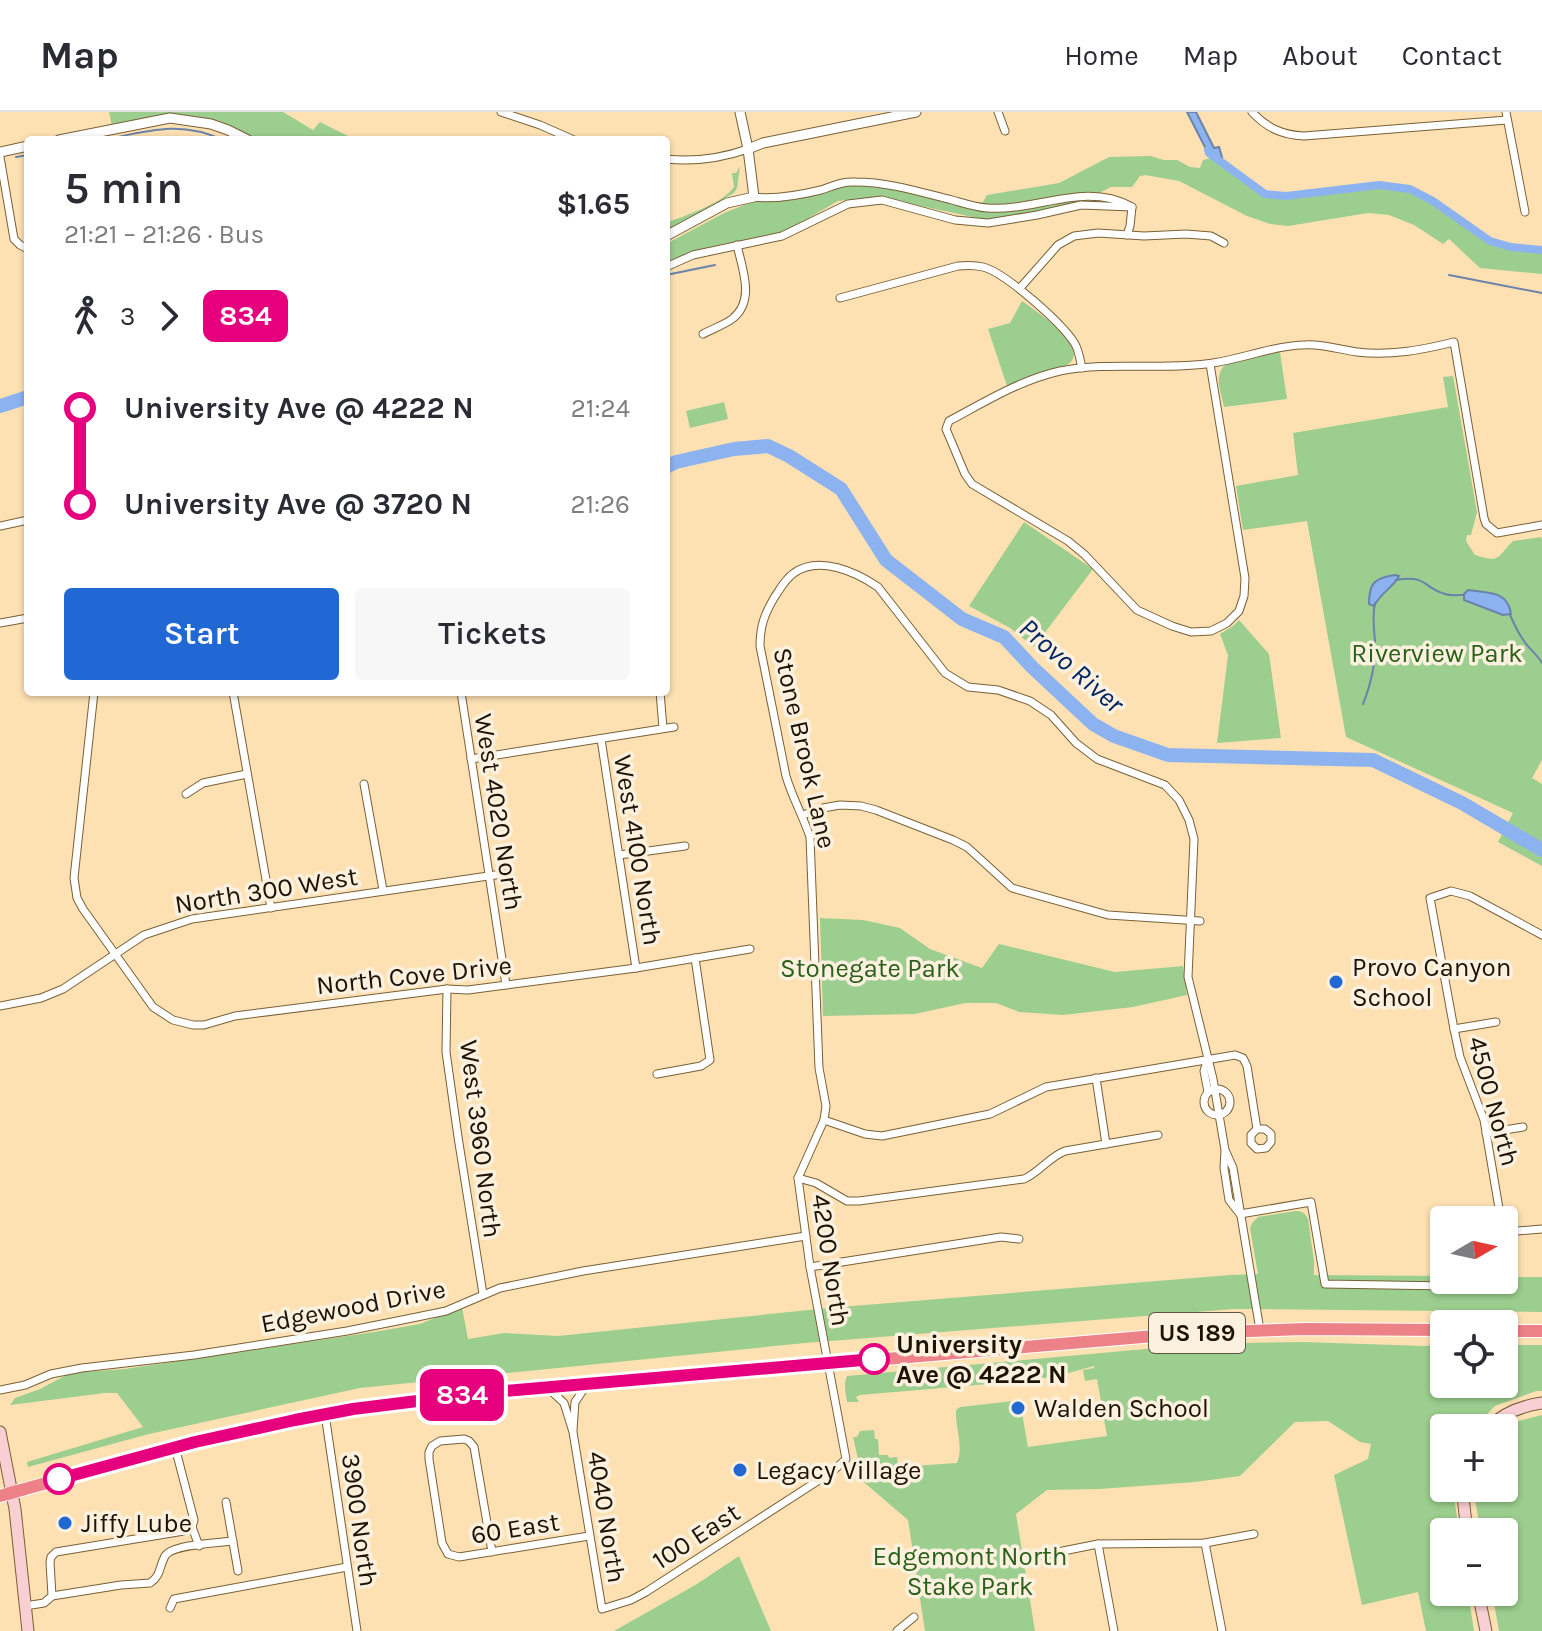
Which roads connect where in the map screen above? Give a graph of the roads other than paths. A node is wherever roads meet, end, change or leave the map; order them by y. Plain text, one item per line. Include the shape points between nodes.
1 (501, 112) edge
2 (740, 112) edge
3 (916, 112) edge
4 (998, 112) edge
5 (1252, 112) edge
6 (1506, 116) edge
7 (1005, 131) dead end
8 (79, 136) edge
9 (240, 136) edge
10 (565, 136) edge
11 (24, 147) edge
12 (748, 149) junction
13 (0, 155) edge
14 (670, 159) edge
15 (754, 197) junction
16 (1132, 207) junction
17 (1525, 212) dead end
18 (670, 234) edge
19 (1127, 235) junction
20 (1224, 243) dead end
21 (737, 245) junction
22 (24, 247) edge
23 (670, 265) edge
24 (1020, 288) junction
25 (840, 298) dead end
26 (703, 334) dead end
27 (1210, 364) junction
28 (1082, 368) junction
29 (24, 521) edge
30 (1542, 525) edge
31 (0, 526) edge
32 (24, 619) edge
33 (0, 623) edge
34 (94, 696) edge
35 (234, 696) edge
36 (462, 696) edge
37 (660, 696) edge
38 (674, 727) dead end
39 (663, 728) junction
40 (601, 739) junction
41 (471, 759) junction
42 (247, 774) junction
43 (364, 784) dead end
44 (186, 794) dead end
45 (803, 815) junction
46 (685, 846) dead end
47 (619, 855) junction
48 (509, 873) dead end
49 (489, 875) junction
50 (383, 890) junction
51 (271, 908) junction
52 (1189, 921) junction
53 (1200, 921) dead end
54 (1542, 935) edge
55 (750, 949) dead end
56 (114, 953) junction
57 (695, 958) junction
58 (636, 968) junction
59 (506, 985) junction
60 (447, 989) junction
61 (0, 1006) edge
62 (1496, 1022) dead end
63 (1454, 1029) junction
64 (1207, 1059) junction
65 (657, 1074) dead end
66 (1096, 1078) junction
67 (1211, 1092) junction
68 (1219, 1114) junction
69 (824, 1120) junction
70 (1523, 1127) dead end
71 (1257, 1129) dead end
72 (1486, 1133) junction
73 (1158, 1135) dead end
74 (1106, 1144) junction
75 (798, 1178) junction
76 (1499, 1206) edge
77 (1240, 1214) junction
78 (1542, 1229) edge
79 (1518, 1231) edge
80 (806, 1236) junction
81 (1019, 1239) dead end
82 (810, 1267) junction
83 (1430, 1286) edge
84 (483, 1294) junction
85 (1260, 1330) junction
86 (1430, 1330) edge
87 (1518, 1331) edge
88 (1542, 1331) edge
89 (828, 1363) junction
90 (590, 1383) junction
91 (547, 1387) junction
92 (0, 1390) edge
93 (1542, 1403) edge
94 (325, 1414) junction
95 (1506, 1414) edge
96 (0, 1432) edge
97 (573, 1432) junction
98 (175, 1447) junction
99 (846, 1459) joint
100 (6, 1494) edge
101 (226, 1502) dead end
102 (192, 1527) junction
103 (1254, 1534) dead end
104 (589, 1536) junction
105 (233, 1541) junction
106 (1205, 1543) junction
107 (1098, 1544) junction
108 (199, 1546) junction
109 (492, 1552) junction
110 (1023, 1559) dead end
111 (347, 1567) junction
112 (238, 1571) dead end
113 (52, 1596) junction
114 (25, 1606) junction
115 (1481, 1606) edge
116 (170, 1608) dead end
117 (602, 1609) joint
118 (914, 1617) dead end
119 (28, 1631) edge
120 (357, 1631) edge
121 (897, 1631) edge
122 (1114, 1631) edge
123 (1222, 1631) edge
124 (1486, 1631) edge

1 - 10 street
2 - 12 street
3 - 12 street
4 - 7 street
5 - 6 street via 1283,134 1304,136
6 - 17 street
8 - 9 street via 170,118 211,124
11 - 13 street
12 - 14 street
12 - 15 street
13 - 22 street via 14,239
15 - 16 street via 777,198 856,182 984,208 1092,195
15 - 18 street via 727,203
16 - 19 street
16 - 21 street via 1081,205 988,223 955,220 882,200 848,204 782,236
19 - 20 street via 1211,236
19 - 24 street via 1074,236 1058,245
21 - 23 street
21 - 26 street via 746,288 743,307
24 - 25 street via 971,265
24 - 28 street via 1072,339
27 - 28 street
27 - 28 street via 1244,596 1227,623 1191,632 1137,610 1068,541 972,484 946,429 949,421 1003,392 1037,377
27 - 30 street via 1292,346 1390,354 1454,342 1486,524 1497,533
29 - 31 street
32 - 33 street
34 - 56 street, North Cove Drive via 74,878 77,898
35 - 42 street
36 - 41 street, West 4020 North
37 - 39 street
38 - 39 street
39 - 40 street
40 - 41 street
40 - 47 street, West 4100 North
41 - 49 street, West 4020 North
42 - 44 street via 203,783
42 - 51 street
43 - 50 street
45 - 52 street via 840,805 876,810 967,847 1012,888 1108,915
45 - 52 street, Stone Brook Lane via 786,776 760,631 764,614 785,581 795,572 821,565 863,576 878,587 956,681 1030,701 1097,759 1165,785 1179,800 1194,839
45 - 69 street, Stone Brook Lane via 810,837
46 - 47 street
47 - 58 street, West 4100 North
48 - 49 street, North 300 West
49 - 50 street, North 300 West
49 - 59 street, West 4020 North
50 - 51 street, North 300 West
51 - 56 street, North 300 West via 174,924
52 - 53 street
52 - 64 street via 1188,977
54 - 63 street, 4500 North via 1470,896 1451,891 1430,898
55 - 57 street, North Cove Drive
56 - 60 street, North Cove Drive via 153,1007 193,1025
56 - 61 street, North 300 West via 63,989
57 - 58 street, North Cove Drive
57 - 65 street via 710,1060
58 - 59 street, North Cove Drive
59 - 60 street, North Cove Drive
60 - 84 street, West 3960 North via 446,1052
62 - 63 street
63 - 72 street, 4500 North
64 - 66 street
64 - 67 street
64 - 71 street via 1243,1058
66 - 69 street via 1046,1087 990,1114 882,1136
66 - 74 street
67 - 68 street
67 - 68 street via 1203,1098 1206,1111
67 - 68 street via 1228,1094 1231,1107
68 - 77 street
69 - 75 street, 4200 North
70 - 72 street
72 - 76 street, 4500 North
73 - 74 street
74 - 75 street via 1054,1155 1024,1179 853,1202
75 - 80 street, 4200 North
77 - 83 street via 1311,1202 1325,1284
77 - 85 street
78 - 79 street
80 - 82 street, 4200 North
80 - 84 street, Edgewood Drive via 586,1270
81 - 82 street via 1001,1237
82 - 89 street, 4200 North
84 - 92 street, Edgewood Drive via 446,1311 347,1331 82,1368
85 - 86 highway, US 189
85 - 89 highway, US 189
87 - 88 highway
89 - 90 highway, US 189
89 - 99 street, 4200 North
90 - 91 highway, US 189
90 - 97 street, 4040 North via 575,1402
91 - 94 highway, US 189
91 - 97 street, 4040 North via 564,1403
93 - 95 main road
94 - 98 highway, US 189
94 - 111 street, 3900 North
96 - 100 main road
97 - 104 street, 4040 North
98 - 100 highway, US 189
98 - 102 street
99 - 117 street, 100 East via 646,1592
100 - 114 main road
101 - 105 street
102 - 108 street
102 - 113 street via 56,1552 50,1562
103 - 106 street
104 - 109 street, 60 East
104 - 117 street, 4040 North
105 - 108 street
105 - 112 street
106 - 107 street
106 - 123 street
107 - 110 street
107 - 122 street
108 - 113 street via 169,1551 150,1583
109 - 109 street, 60 East via 475,1450 466,1439 440,1441 428,1456 442,1543 448,1554 459,1557
111 - 116 street via 174,1599
111 - 120 street, 3900 North
113 - 114 street
114 - 119 main road
115 - 124 main road
118 - 121 street

